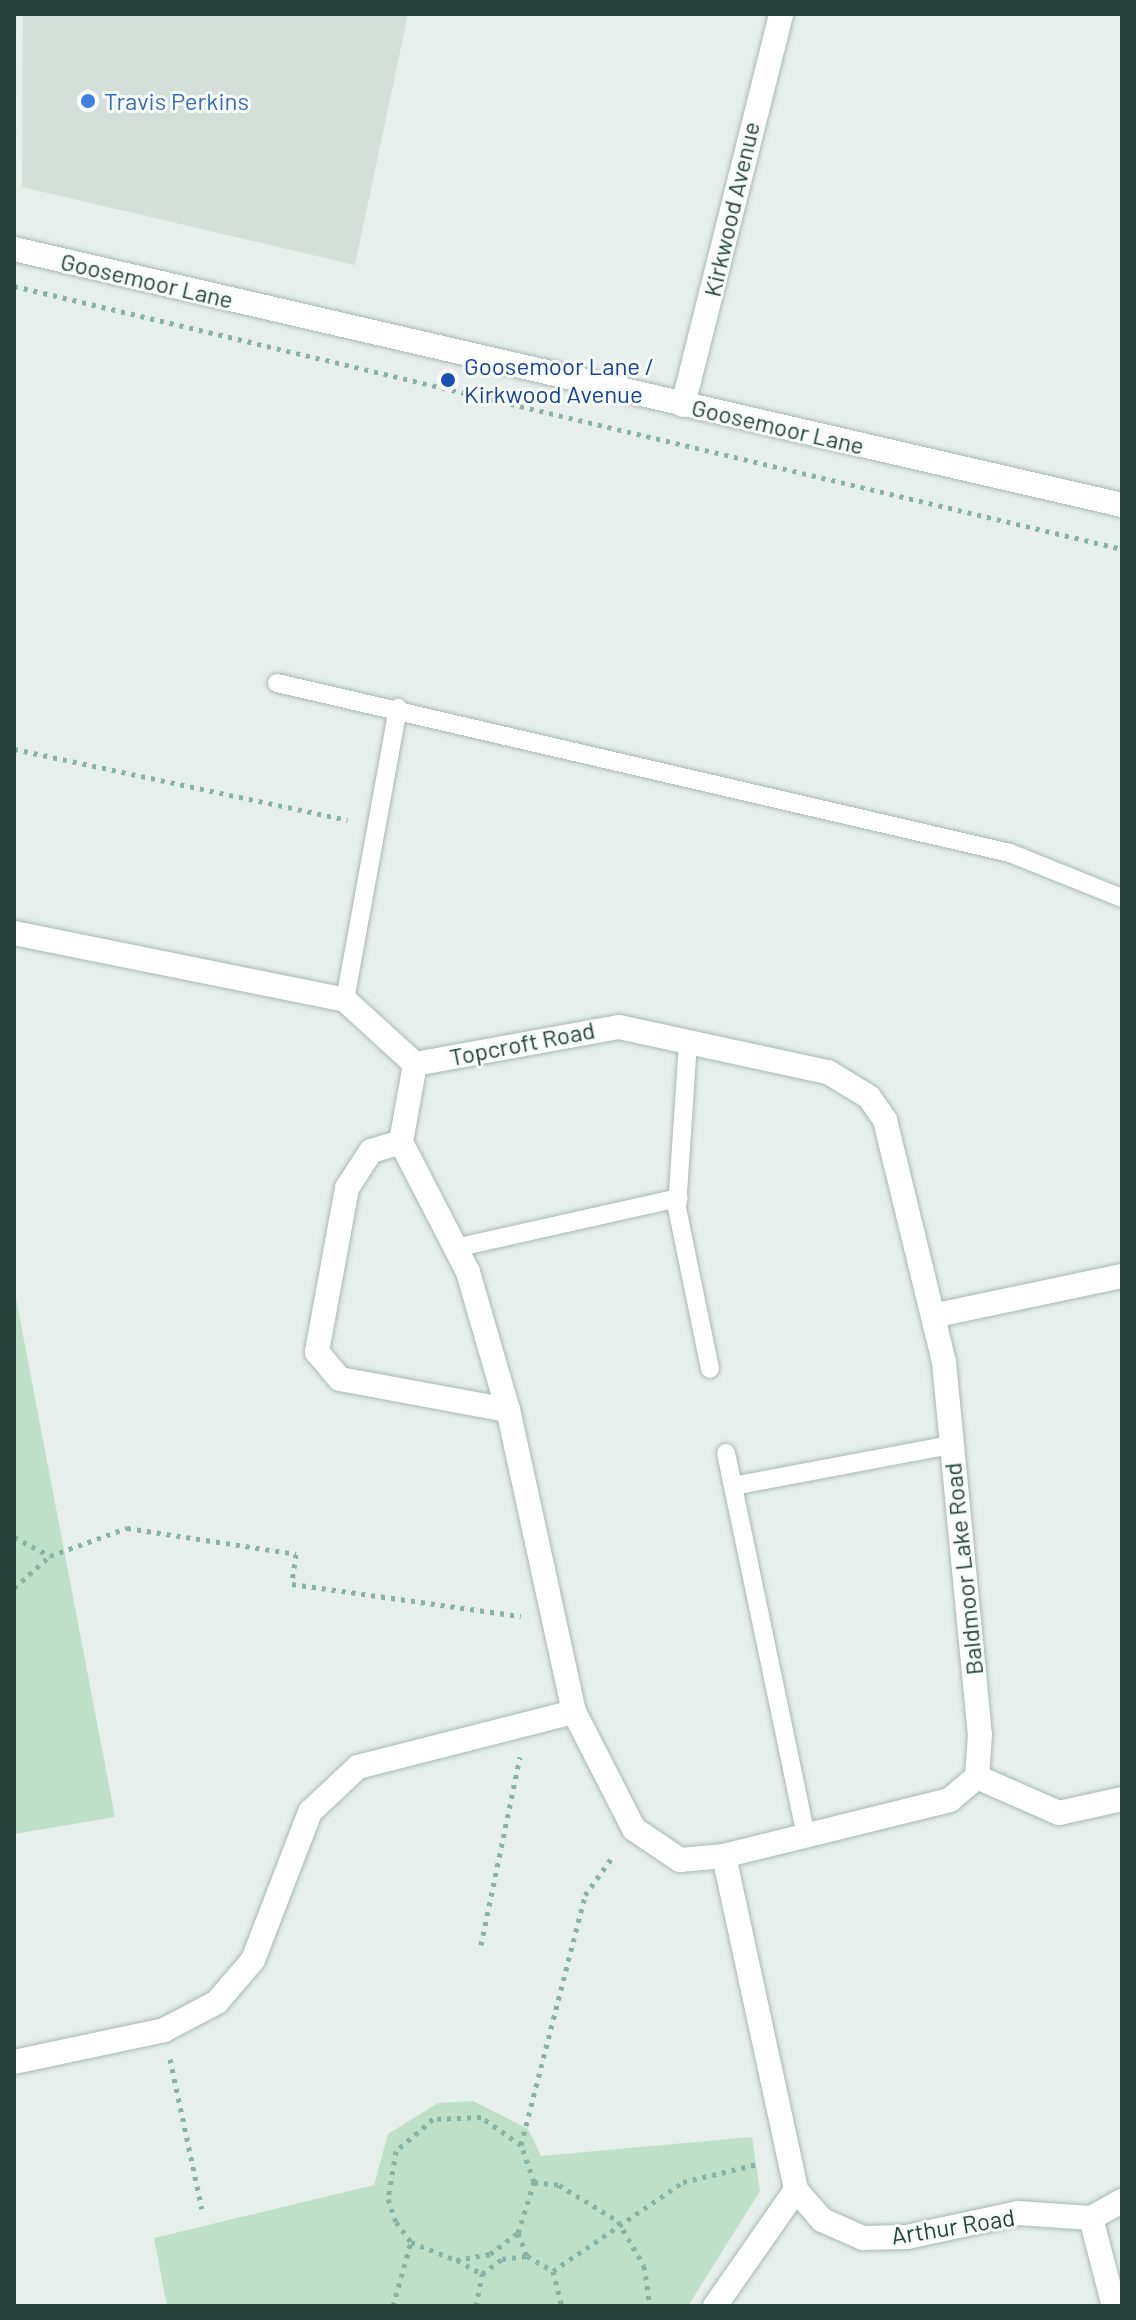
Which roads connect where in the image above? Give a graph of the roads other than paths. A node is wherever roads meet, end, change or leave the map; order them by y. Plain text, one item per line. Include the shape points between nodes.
1 (781, 14) edge
2 (14, 249) edge
3 (683, 405) junction
4 (1122, 505) edge
5 (277, 683) dead end
6 (398, 708) junction
7 (1122, 898) edge
8 (14, 933) edge
9 (345, 1000) junction
10 (688, 1042) junction
11 (415, 1064) junction
12 (401, 1142) junction
13 (678, 1198) junction
14 (455, 1248) junction
15 (1122, 1276) edge
16 (937, 1315) junction
17 (944, 1362) joint
18 (710, 1369) dead end
19 (508, 1410) junction
20 (950, 1445) junction
21 (726, 1453) dead end
22 (733, 1486) junction
23 (574, 1712) junction
24 (977, 1777) junction
25 (1122, 1799) edge
26 (806, 1835) junction
27 (724, 1856) junction
28 (14, 2062) edge
29 (796, 2190) junction
30 (1122, 2201) edge
31 (1091, 2218) junction
32 (715, 2306) edge
33 (1114, 2306) edge

1 - 3 street, Kirkwood Avenue
2 - 3 street, Goosemoor Lane
3 - 4 street, Goosemoor Lane
5 - 6 lane
6 - 7 lane via 1010,853
6 - 9 lane
8 - 9 street
9 - 11 street, Topcroft Road
10 - 11 street, Topcroft Road via 585,1027
10 - 13 lane
10 - 16 street, Topcroft Road via 828,1072 869,1097 885,1120
11 - 12 street
12 - 14 street
12 - 19 street via 371,1151 347,1188 317,1352 340,1379
13 - 14 lane
13 - 18 lane
14 - 19 street
15 - 16 street
16 - 17 street, Topcroft Road
17 - 20 street, Baldmoor Lake Road
19 - 23 street
20 - 22 lane
20 - 24 street, Baldmoor Lake Road via 980,1734
21 - 22 lane
22 - 26 lane
23 - 27 street via 634,1829 680,1860
23 - 28 street via 358,1767 329,1787 310,1812 253,1960 217,2002 164,2030
24 - 25 street via 1059,1813
24 - 26 street via 950,1800
26 - 27 street
27 - 29 street
29 - 31 street, Arthur Road via 822,2220 863,2238 907,2237 1018,2213
29 - 32 street
30 - 31 street
31 - 33 street

